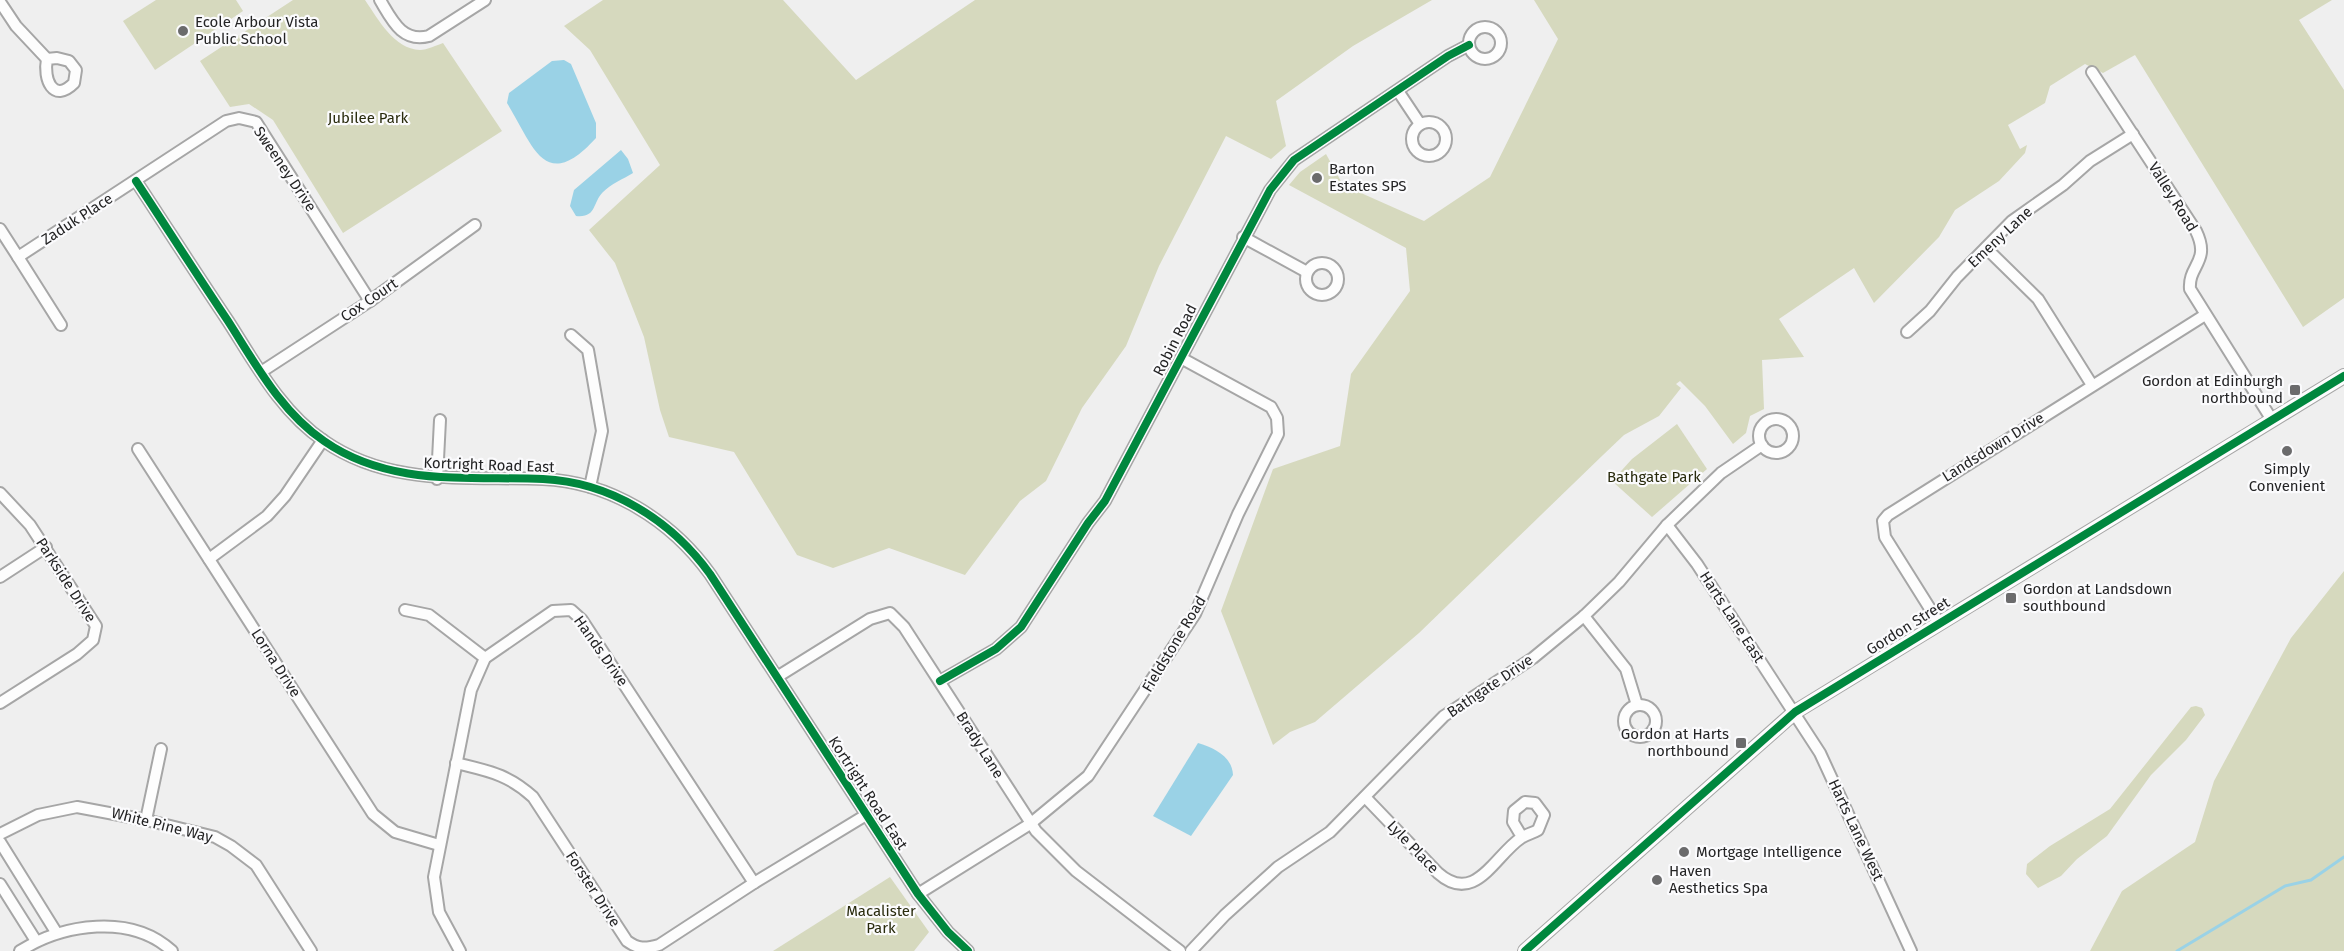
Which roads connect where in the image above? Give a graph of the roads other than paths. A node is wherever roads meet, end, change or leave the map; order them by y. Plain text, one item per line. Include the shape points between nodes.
1 (380, 0) edge
2 (484, 0) edge
3 (0, 2) edge
4 (1469, 45) dead end
5 (47, 59) dead end
6 (2092, 72) dead end
7 (1398, 91) junction
8 (1420, 124) dead end
9 (2133, 134) junction
10 (136, 181) junction
11 (475, 225) dead end
12 (0, 229) edge
13 (1243, 237) junction
14 (1986, 248) junction
15 (18, 257) junction
16 (1307, 272) dead end
17 (370, 301) junction
18 (2205, 315) junction
19 (61, 325) dead end
20 (1907, 332) dead end
21 (571, 335) dead end
22 (1181, 358) junction
23 (261, 372) junction
24 (2344, 376) edge
25 (2092, 385) junction
26 (440, 420) dead end
27 (2272, 420) junction
28 (323, 440) junction
29 (1762, 445) dead end
30 (138, 449) dead end
31 (437, 478) junction
32 (590, 487) junction
33 (0, 493) edge
34 (1667, 525) junction
35 (46, 547) junction
36 (209, 559) junction
37 (0, 577) edge
38 (405, 610) dead end
39 (1584, 616) junction
40 (1939, 623) junction
41 (485, 658) junction
42 (777, 677) junction
43 (940, 681) junction
44 (0, 703) edge
45 (1637, 705) dead end
46 (1795, 712) junction
47 (161, 749) dead end
48 (456, 763) junction
49 (1365, 797) junction
50 (866, 815) junction
51 (146, 820) junction
52 (1030, 824) junction
53 (0, 834) edge
54 (1522, 837) dead end
55 (0, 842) edge
56 (439, 845) junction
57 (754, 883) junction
58 (0, 884) edge
59 (918, 894) junction
60 (56, 932) junction
61 (36, 941) junction
62 (20, 951) edge
63 (172, 951) edge
64 (311, 951) edge
65 (460, 951) edge
66 (968, 951) edge
67 (1180, 951) edge
68 (1191, 951) edge
69 (1525, 951) edge
70 (1911, 951) edge

1 - 2 street via 402,33 419,39
3 - 5 street
4 - 7 street, Robin Road
6 - 9 street, Valley Road
7 - 8 street
7 - 13 street, Robin Road via 1294,160 1270,190
9 - 14 street, Emeny Lane via 2025,211
9 - 18 street, Valley Road via 2201,242 2200,263 2190,289
10 - 15 street, Zaduk Place
10 - 17 street, Sweeney Drive via 226,121 239,118 256,122
10 - 23 street, Kortright Road East
11 - 17 street, Cox Court
12 - 15 street
13 - 16 street
13 - 22 street, Robin Road
14 - 20 street, Emeny Lane
14 - 25 street via 2038,299
15 - 19 street
17 - 23 street, Cox Court
18 - 25 street, Landsdown Drive
18 - 27 street, Valley Road
21 - 32 street via 588,350 602,431
22 - 43 street, Robin Road via 1106,501 1021,627 996,649
22 - 52 street, Fieldstone Road via 1271,407 1277,418 1278,434 1195,614 1088,776
23 - 28 street, Kortright Road East via 292,412
24 - 27 main road, Gordon Street
25 - 40 street, Landsdown Drive via 1883,521 1886,537
26 - 31 street
27 - 40 main road, Gordon Street
28 - 31 street, Kortright Road East via 386,469
28 - 36 street via 267,516
29 - 34 street, Bathgate Drive via 1721,473
30 - 36 street, Lorna Drive
31 - 32 street, Kortright Road East via 545,479
32 - 42 street, Kortright Road East via 642,510 693,552
33 - 35 street, Parkside Drive
34 - 39 street, Bathgate Drive
34 - 46 street, Harts Lane East
35 - 37 street
35 - 44 street, Parkside Drive via 96,626 93,640
36 - 56 street, Lorna Drive via 373,814 395,832
38 - 41 street via 429,615
39 - 45 street via 1626,669
39 - 49 street, Bathgate Drive via 1533,658 1444,716
40 - 46 main road, Gordon Street
41 - 48 street via 471,690
41 - 57 street, Hands Drive via 553,611 563,609 576,614
42 - 43 street, Brady Lane via 870,619 890,614 904,627
42 - 50 street, Kortright Road East
43 - 52 street, Brady Lane
46 - 69 main road, Gordon Street
46 - 70 street, Harts Lane West via 1820,753
47 - 51 street
48 - 56 street
48 - 57 street, Forster Drive via 498,773 517,782 533,797 635,947 659,945
49 - 54 street, Lyle Place via 1450,882 1465,884 1479,879
49 - 68 street, Bathgate Drive via 1330,832 1278,867
50 - 57 street, Forster Drive
50 - 59 street, Kortright Road East
51 - 53 street, White Pine Way via 76,807 38,814
51 - 64 street, White Pine Way via 215,837 243,854 266,877
52 - 59 street, Fieldstone Road
52 - 67 street, Brady Lane via 1076,871
55 - 60 street
56 - 65 street via 435,894 446,930
58 - 61 street
59 - 66 street, Kortright Road East
60 - 61 street
60 - 63 street via 100,926 133,931
61 - 62 street

